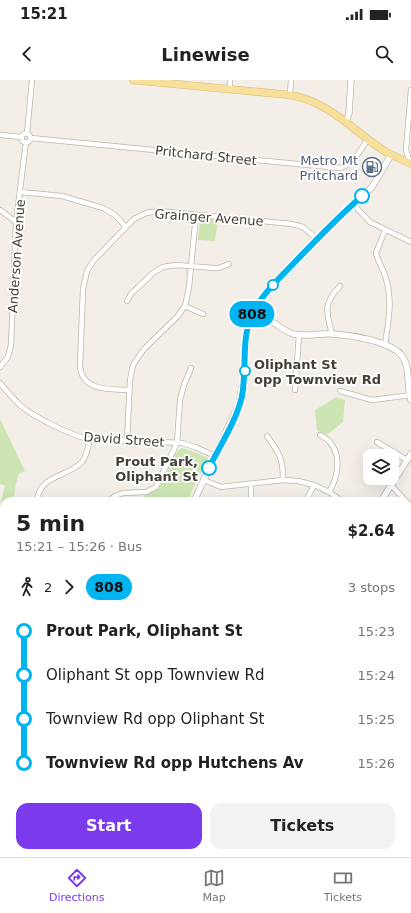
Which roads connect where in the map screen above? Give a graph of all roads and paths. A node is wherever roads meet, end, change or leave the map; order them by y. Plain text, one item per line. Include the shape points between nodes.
1 (32, 80) edge
2 (133, 80) edge
3 (230, 80) edge
4 (291, 80) edge
5 (351, 80) edge
6 (169, 82) edge
7 (230, 89) junction
8 (411, 90) edge
9 (290, 95) junction
10 (346, 122) junction
11 (27, 134) junction
12 (0, 135) edge
13 (22, 137) junction
14 (31, 138) junction
15 (368, 139) junction
16 (26, 142) junction
17 (406, 150) junction
18 (395, 156) junction
19 (411, 164) edge
20 (20, 192) junction
21 (353, 204) junction
22 (0, 210) edge
23 (196, 215) junction
24 (16, 222) junction
25 (126, 227) junction
26 (385, 230) junction
27 (317, 239) junction
28 (411, 242) edge
29 (229, 264) dead end
30 (192, 266) junction
31 (340, 286) dead end
32 (127, 301) dead end
33 (185, 306) junction
34 (255, 308) junction
35 (203, 314) dead end
36 (332, 334) junction
37 (299, 335) junction
38 (385, 345) junction
39 (0, 367) edge
40 (191, 368) dead end
41 (0, 383) edge
42 (129, 390) junction
43 (295, 390) dead end
44 (340, 391) dead end
45 (410, 397) edge
46 (320, 435) dead end
47 (267, 436) dead end
48 (90, 439) junction
49 (127, 441) junction
50 (377, 442) dead end
51 (177, 443) junction
52 (411, 454) edge
53 (215, 456) junction
54 (407, 460) junction
55 (399, 472) edge
56 (204, 480) junction
57 (283, 480) junction
58 (251, 484) junction
59 (314, 485) junction
60 (391, 485) joint
61 (329, 492) junction
62 (38, 497) edge
63 (114, 497) edge
64 (196, 497) edge
65 (251, 497) edge
66 (308, 497) edge
67 (336, 497) edge
68 (384, 497) edge
69 (402, 497) edge

1 - 11 street
2 - 6 main road
3 - 7 street
4 - 9 street
5 - 10 street
6 - 7 main road
7 - 9 main road
8 - 17 street
9 - 10 main road via 319,104
10 - 15 main road
11 - 13 street
11 - 14 street
12 - 13 street
13 - 16 street
14 - 15 street, Pritchard Street via 339,168 350,164
14 - 16 street
15 - 18 main road
16 - 20 street, Anderson Avenue
17 - 18 street via 402,155
17 - 19 street
18 - 19 main road
18 - 21 street via 372,187
20 - 24 street, Anderson Avenue
20 - 25 street via 62,196 103,208
21 - 26 street via 367,220
21 - 27 street
22 - 24 street
23 - 25 street, Grainger Avenue via 152,211 134,219
23 - 27 street, Grainger Avenue via 298,225 307,229
23 - 30 street
24 - 39 street, Anderson Avenue via 11,345 8,357
25 - 42 street, Grainger Avenue via 94,260 85,276 80,366 82,375 92,386
26 - 28 street
26 - 38 street via 376,252 385,274 389,294
27 - 34 street via 270,288
29 - 30 street via 219,268
30 - 32 street via 176,265 158,269
30 - 33 street
31 - 36 street via 329,300 327,308
33 - 35 street
33 - 42 street via 136,359 131,372
34 - 37 street via 283,329
34 - 53 street via 247,331 242,396
36 - 37 street
36 - 38 street via 366,338
37 - 43 street
38 - 45 street via 398,352 406,363
40 - 51 street via 180,400
41 - 48 street, David Street via 25,409 69,433
42 - 49 street
44 - 45 street via 372,400
46 - 61 street via 327,438 337,458 336,479
47 - 57 street via 281,456
48 - 49 street, David Street
48 - 62 street via 81,463 46,483
49 - 51 street, David Street
50 - 54 street
51 - 53 street, David Street via 191,445
51 - 63 street via 156,487 146,492 123,493
52 - 54 street
53 - 56 street
54 - 55 street
56 - 58 street via 221,487
56 - 64 street
57 - 58 street
57 - 59 street via 298,480
58 - 65 street
59 - 61 street
59 - 66 street
60 - 68 street
60 - 69 street
61 - 67 street

